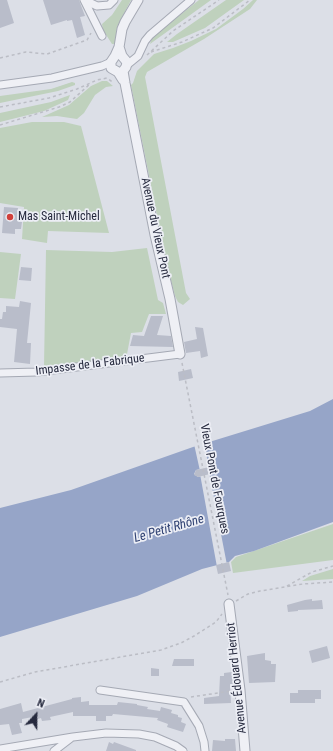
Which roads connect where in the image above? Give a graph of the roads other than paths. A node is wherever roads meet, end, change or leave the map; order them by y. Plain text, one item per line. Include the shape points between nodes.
1 (85, 0) edge
2 (114, 0) edge
3 (138, 0) edge
4 (191, 0) edge
5 (102, 36) dead end
6 (119, 64) junction
7 (0, 86) edge
8 (180, 354) joint
9 (0, 374) edge
10 (229, 604) road end
11 (100, 690) dead end
12 (73, 736) junction
13 (25, 748) edge
14 (0, 749) edge
15 (54, 751) edge
16 (183, 751) edge
17 (205, 751) edge
18 (245, 751) edge

1 - 2 street via 97,6 109,5
1 - 5 street
3 - 6 street via 122,29
4 - 6 street via 150,35 138,56
6 - 7 street
6 - 8 street, Avenue du Vieux Pont
8 - 9 street, Impasse de la Fabrique via 37,372
10 - 18 street, Avenue Édouard Herriot
11 - 17 street via 184,702 199,726
12 - 13 street
12 - 15 street
12 - 16 street via 138,734 164,741
13 - 14 street

